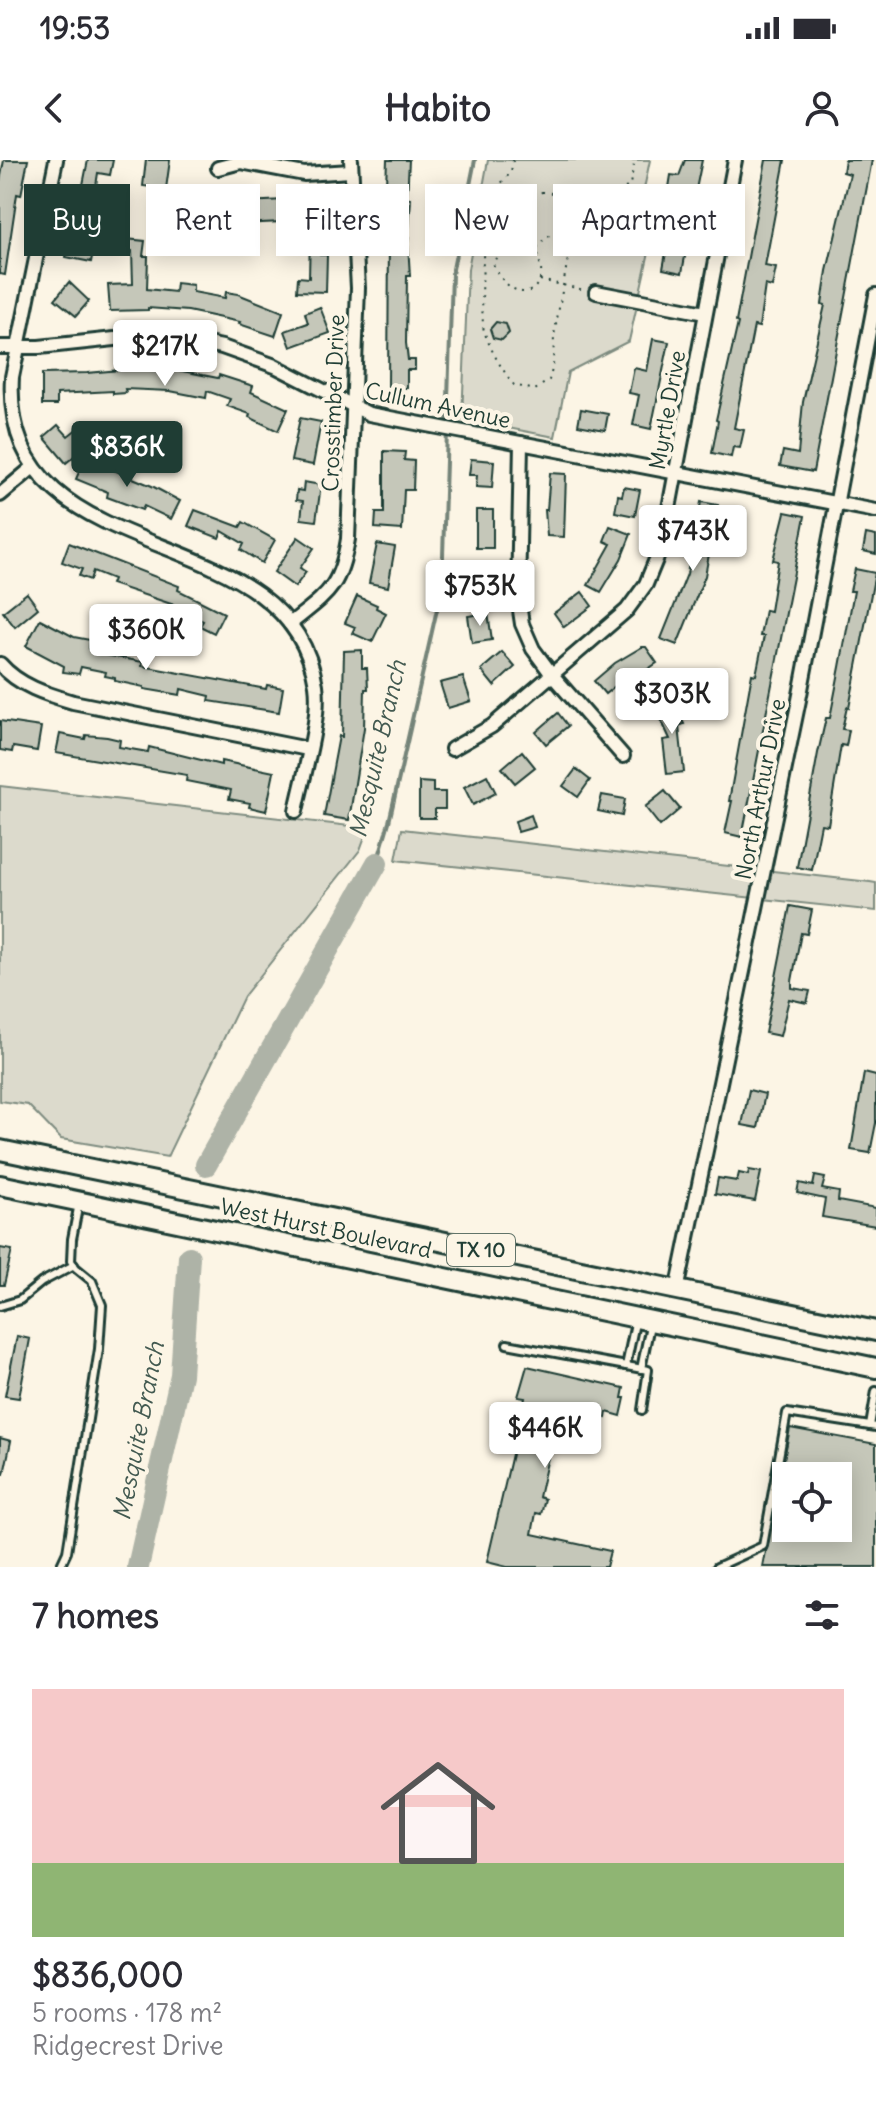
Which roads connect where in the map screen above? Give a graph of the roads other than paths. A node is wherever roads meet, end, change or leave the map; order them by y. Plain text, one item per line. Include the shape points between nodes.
1 (56, 160) edge
2 (735, 160) edge
3 (351, 165) edge
4 (218, 168) dead end
5 (596, 292) road end
6 (876, 295) edge
7 (705, 313) junction
8 (0, 347) edge
9 (17, 348) junction
10 (353, 407) junction
11 (521, 443) junction
12 (31, 469) junction
13 (676, 473) junction
14 (0, 495) edge
15 (835, 503) junction
16 (876, 511) edge
17 (290, 624) junction
18 (0, 664) edge
19 (553, 676) junction
20 (5, 679) edge
21 (308, 749) junction
22 (452, 749) dead end
23 (623, 756) dead end
24 (296, 811) dead end
25 (0, 1150) edge
26 (0, 1185) edge
27 (80, 1202) junction
28 (74, 1265) junction
29 (677, 1291) junction
30 (0, 1306) edge
31 (644, 1319) junction
32 (876, 1331) edge
33 (507, 1344) dead end
34 (626, 1366) junction
35 (876, 1368) edge
36 (641, 1369) junction
37 (876, 1391) edge
38 (642, 1410) dead end
39 (873, 1427) edge
40 (60, 1567) edge
41 (717, 1567) edge

1 - 9 street
2 - 7 street, Myrtle Drive
3 - 4 street via 304,174 241,162
3 - 10 street, Crosstimber Drive via 358,288
5 - 7 street
6 - 15 street, North Arthur Drive
7 - 13 street, Myrtle Drive
8 - 9 street, Cullum Avenue
9 - 10 street, Cullum Avenue via 124,338 193,341 275,366
9 - 12 street via 10,401
10 - 11 street, Cullum Avenue
10 - 17 street, Crosstimber Drive via 344,563 329,593
11 - 13 street, Cullum Avenue
11 - 19 street via 520,611 533,649
12 - 14 street
12 - 17 street via 90,517 250,587
13 - 15 street, Cullum Avenue
13 - 19 street, Myrtle Drive via 662,545 646,584 627,610
15 - 16 street, Cullum Avenue
15 - 29 street, North Arthur Drive
17 - 21 street via 316,687
18 - 20 street
19 - 22 street, Myrtle Drive via 492,726
19 - 23 street
20 - 21 street via 73,702
21 - 24 street
25 - 29 main road, West Hurst Boulevard / TX 10
26 - 27 main road, West Hurst Boulevard / TX 10
27 - 28 lane via 72,1239
27 - 31 main road, West Hurst Boulevard / TX 10
28 - 30 lane via 20,1300
28 - 40 lane via 92,1281 102,1305 67,1552
29 - 32 main road, West Hurst Boulevard / TX 10
31 - 34 lane
31 - 35 main road, West Hurst Boulevard / TX 10
31 - 36 lane
33 - 34 lane
34 - 36 lane
36 - 38 lane via 648,1370
37 - 39 lane
39 - 41 lane via 787,1413 763,1546

